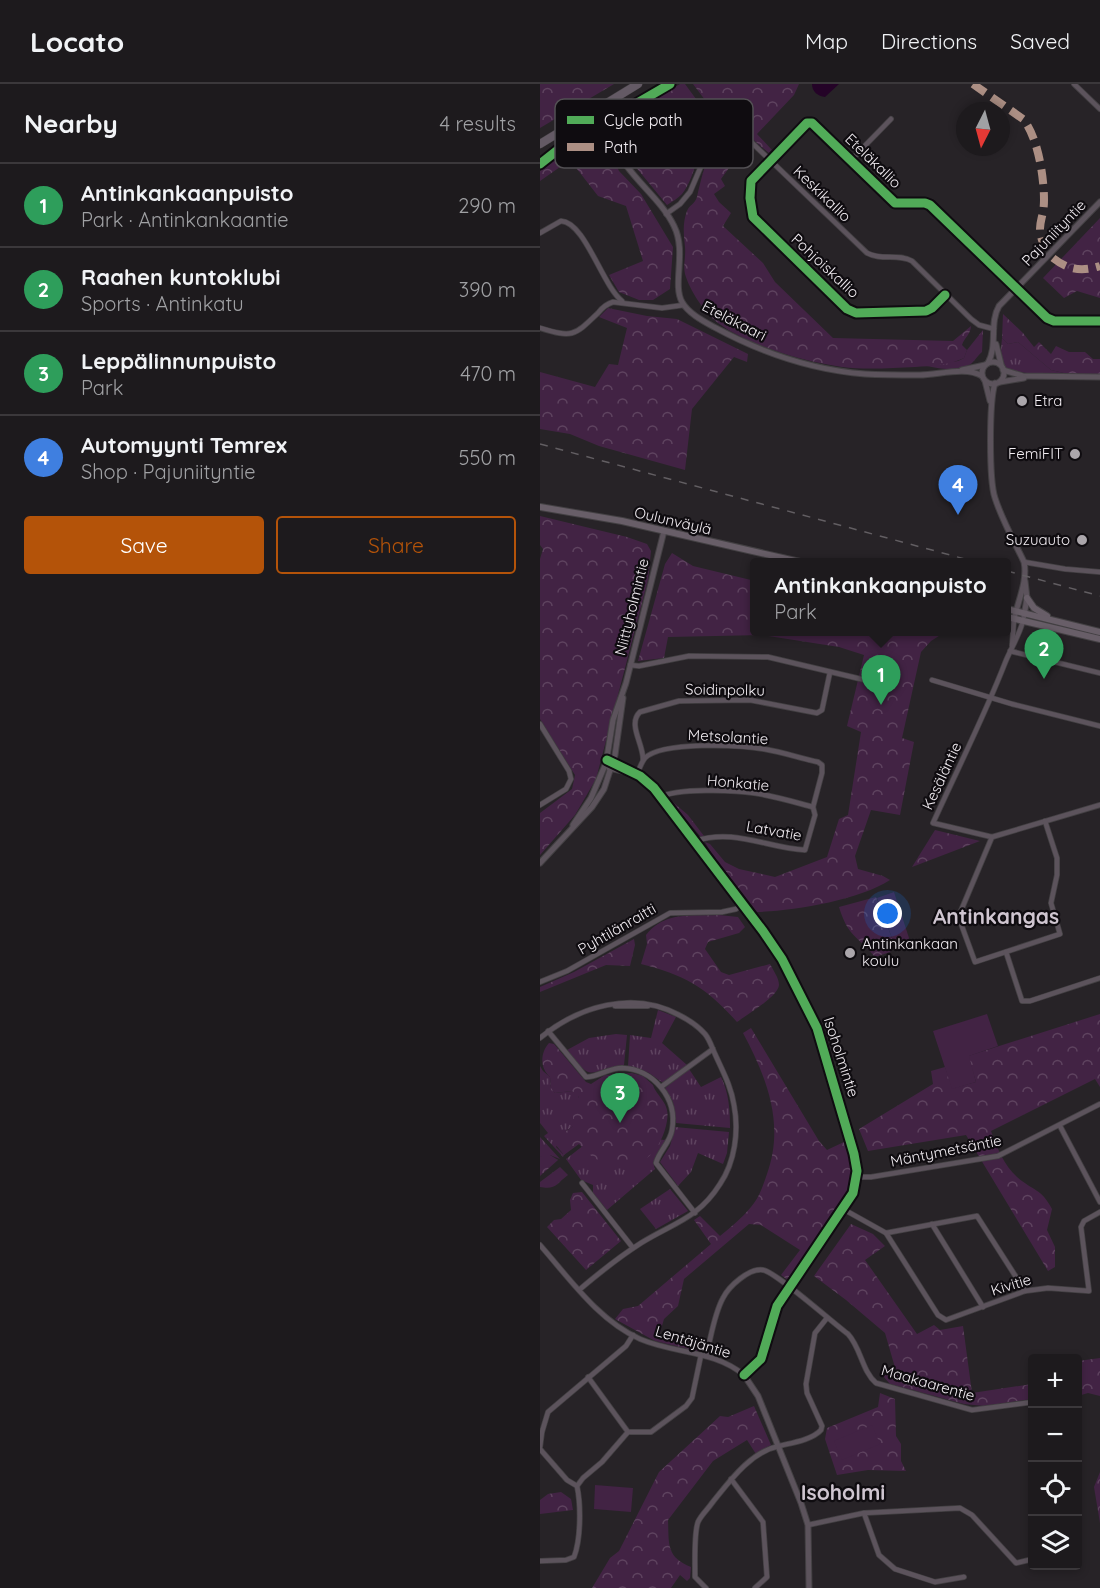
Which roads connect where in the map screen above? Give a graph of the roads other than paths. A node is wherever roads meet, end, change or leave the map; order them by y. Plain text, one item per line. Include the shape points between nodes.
1 (638, 84) edge
2 (1074, 84) edge
3 (613, 99) edge
4 (1100, 109) edge
5 (891, 118) dead end
6 (555, 135) edge
7 (753, 143) edge
8 (540, 144) edge
9 (770, 160) junction
10 (851, 160) junction
11 (628, 168) edge
12 (700, 168) edge
13 (1100, 202) edge
14 (666, 213) junction
15 (540, 233) edge
16 (1016, 289) junction
17 (945, 295) junction
18 (624, 302) junction
19 (684, 305) junction
20 (1100, 321) edge
21 (540, 328) edge
22 (994, 329) junction
23 (995, 340) junction
24 (987, 364) junction
25 (1002, 369) junction
26 (957, 372) junction
27 (1034, 376) junction
28 (1100, 377) edge
29 (984, 378) junction
30 (997, 383) junction
31 (991, 405) junction
32 (540, 507) edge
33 (664, 531) junction
34 (782, 558) edge
35 (1024, 562) junction
36 (1100, 572) edge
37 (1024, 580) junction
38 (1027, 598) junction
39 (1012, 616) edge
40 (1023, 617) junction
41 (1072, 625) junction
42 (1100, 632) edge
43 (1100, 639) edge
44 (1011, 648) junction
45 (630, 665) junction
46 (830, 672) junction
47 (1100, 673) edge
48 (865, 680) dead end
49 (932, 680) dead end
50 (991, 698) junction
51 (540, 724) edge
52 (1100, 726) edge
53 (643, 760) junction
54 (609, 764) junction
55 (636, 774) junction
56 (661, 797) junction
57 (540, 805) edge
58 (1100, 806) edge
59 (813, 807) junction
60 (1045, 821) junction
61 (992, 837) junction
62 (695, 841) junction
63 (540, 863) edge
64 (743, 904) junction
65 (1006, 952) junction
66 (1100, 978) edge
67 (540, 982) edge
68 (548, 1031) junction
69 (540, 1038) edge
70 (712, 1049) junction
71 (661, 1087) junction
72 (1100, 1104) edge
73 (1060, 1126) junction
74 (857, 1177) junction
75 (582, 1183) dead end
76 (1100, 1202) edge
77 (843, 1209) junction
78 (1100, 1212) edge
79 (695, 1213) junction
80 (932, 1224) junction
81 (886, 1233) junction
82 (540, 1245) edge
83 (633, 1248) junction
84 (789, 1286) junction
85 (579, 1290) junction
86 (1025, 1291) junction
87 (983, 1307) junction
88 (827, 1318) junction
89 (633, 1335) junction
90 (703, 1355) junction
91 (744, 1375) junction
92 (588, 1377) junction
93 (1028, 1403) edge
94 (628, 1432) junction
95 (779, 1446) junction
96 (540, 1448) edge
97 (731, 1479) junction
98 (577, 1486) junction
99 (864, 1513) junction
100 (808, 1525) junction
101 (1028, 1560) edge
102 (540, 1561) edge
103 (964, 1577) dead end
104 (706, 1588) edge
105 (755, 1588) edge
106 (809, 1588) edge

1 - 3 highway
2 - 4 street
5 - 10 street
6 - 8 highway
7 - 9 street, Keskikallio
9 - 10 street, Eteläkallio via 808,122
9 - 17 street, Keskikallio via 867,253 908,259
9 - 17 street, Pohjoiskallio via 751,181 753,217 847,309 856,313 926,311
10 - 16 street, Eteläkallio via 895,203 930,205
11 - 14 street, Eteläkaari
12 - 14 street, Keskikallio via 690,192
13 - 16 street, Pajuniityntie
14 - 19 street, Eteläkaari via 680,240 679,292
15 - 18 street via 561,221 571,224 611,290
16 - 20 street, Eteläkallio via 1050,320
16 - 22 street, Pajuniityntie via 997,308
17 - 22 street, Keskikallio via 976,323
18 - 19 street via 662,308
18 - 21 street via 605,305 573,334
19 - 26 street, Eteläkaari via 731,336 815,366 889,375
22 - 23 street, Pajuniityntie
23 - 24 street, Pajuniityntie
23 - 25 street, Pajuniityntie
24 - 25 street via 995,362
24 - 26 street, Eteläkaari
24 - 29 street via 982,371
25 - 27 street
25 - 30 street via 1003,377
26 - 29 street, Eteläkaari via 972,372
27 - 28 street
27 - 30 street
29 - 30 street
29 - 31 street
30 - 31 street
31 - 35 street via 994,497
32 - 33 main road, Oulunväylä
33 - 34 main road, Oulunväylä
33 - 45 street, Niittyholmintie
35 - 36 street
35 - 37 street
37 - 38 street
37 - 39 street
38 - 40 street
38 - 41 main road via 1040,613
39 - 40 main road
39 - 44 street, Kesäläntie
40 - 41 main road
40 - 43 main road
40 - 44 street, Kesäläntie
41 - 42 main road
44 - 47 street
44 - 50 street, Kesäläntie
45 - 46 street via 689,656 754,655
45 - 54 street, Niittyholmintie via 613,720
46 - 48 street
46 - 53 street, Soidinpolku via 822,710 817,713 750,700 679,701 640,712 634,723
49 - 50 street
50 - 52 street
50 - 61 street, Kesäläntie via 933,823
51 - 57 street via 571,779 566,789
53 - 55 street
53 - 59 street, Metsolantie via 675,747 730,746 764,749 818,762 822,768
54 - 55 street
54 - 63 street, Niittyholmintie via 598,799
55 - 56 street, Isoholmintie
56 - 59 street, Honkatie via 681,791 740,792
56 - 62 street, Isoholmintie
58 - 60 street
59 - 62 street, Latvatie via 805,850 744,837
60 - 61 street
60 - 65 street via 1057,858 1051,903 1060,934
61 - 65 street via 960,921 975,962
62 - 64 street, Isoholmintie
64 - 67 street, Pyhtilänraitti via 722,912 670,913
64 - 74 street, Isoholmintie via 782,959 817,1028 852,1144
65 - 66 street via 1022,1001
68 - 69 street
68 - 70 street via 581,1012 609,1005 651,1005 693,1024 707,1037
68 - 71 street via 586,1077 610,1069 629,1069 648,1075
70 - 71 street
70 - 79 street via 733,1097 734,1146 721,1183
71 - 79 street via 672,1109 672,1129 656,1163
72 - 73 street, Mäntymetsäntie
73 - 74 street, Mäntymetsäntie via 998,1156
73 - 76 street
74 - 77 street
75 - 83 street
77 - 81 street
77 - 84 street
78 - 86 street, Kivitie via 1084,1221 1082,1227 1089,1291
79 - 83 street
80 - 81 street
80 - 86 street via 977,1216
80 - 87 street
81 - 87 street, Kivitie via 942,1319 950,1320
82 - 85 street, Lentäjäntie
83 - 85 street
84 - 88 street, Maakaarentie
84 - 90 street, Maakaarentie via 766,1270 748,1274 722,1298
84 - 91 street via 777,1306 761,1359
85 - 89 street, Lentäjäntie via 600,1313
86 - 87 street, Kivitie
88 - 93 street, Maakaarentie via 853,1339 876,1383 972,1410
88 - 95 street via 815,1333 806,1384 821,1430
89 - 90 street, Lentäjäntie via 650,1343
89 - 92 street via 626,1346
90 - 91 street, Lentäjäntie via 731,1365
90 - 94 street, Maakaarentie via 692,1398 686,1406 651,1432
91 - 95 street via 756,1391
92 - 94 street
92 - 96 street via 548,1412
94 - 98 street
95 - 97 street via 754,1459
95 - 100 street
96 - 98 street
97 - 104 street via 698,1522 695,1577
97 - 105 street via 763,1522 767,1577
98 - 102 street via 579,1545 573,1557 566,1560
99 - 100 street
99 - 101 street via 960,1508 972,1515 1016,1563
99 - 103 street via 879,1555 895,1569 934,1582
100 - 106 street

